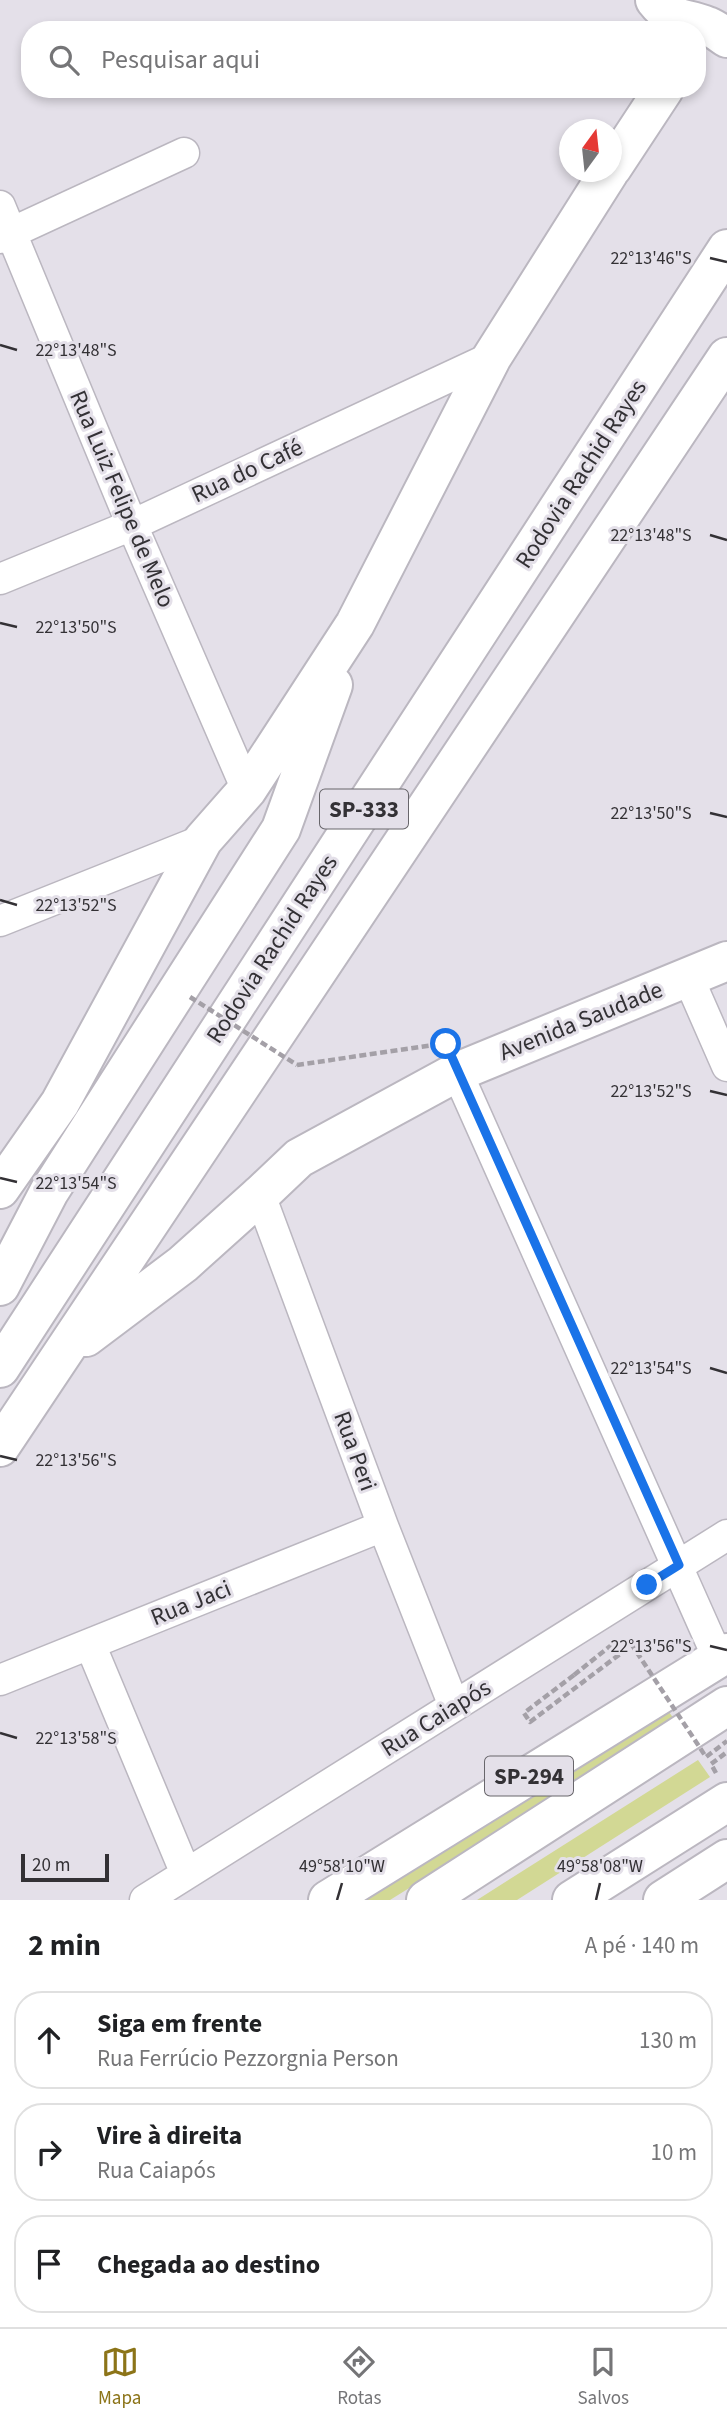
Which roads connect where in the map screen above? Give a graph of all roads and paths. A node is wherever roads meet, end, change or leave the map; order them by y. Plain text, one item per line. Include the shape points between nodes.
1 (642, 0) edge
2 (655, 0) edge
3 (646, 21) edge
4 (686, 21) edge
5 (638, 98) edge
6 (658, 98) edge
7 (622, 144) edge
8 (622, 152) edge
9 (184, 153) dead end
10 (602, 182) edge
11 (4, 225) edge
12 (727, 250) edge
13 (492, 357) junction
14 (727, 357) edge
15 (132, 525) junction
16 (0, 579) edge
17 (355, 624) junction
18 (247, 790) junction
19 (203, 840) junction
20 (0, 921) edge
21 (727, 961) edge
22 (688, 977) junction
23 (190, 997) dead end
24 (727, 1066) edge
25 (457, 1072) junction
26 (7, 1180) edge
27 (49, 1192) junction
28 (260, 1195) junction
29 (0, 1286) edge
30 (62, 1355) junction
31 (0, 1368) edge
32 (0, 1447) edge
33 (383, 1527) junction
34 (727, 1535) edge
35 (679, 1565) junction
36 (90, 1644) junction
37 (723, 1656) edge
38 (574, 1675) dead end
39 (0, 1680) edge
40 (454, 1706) junction
41 (727, 1706) edge
42 (727, 1741) edge
43 (727, 1752) edge
44 (711, 1764) dead end
45 (727, 1802) edge
46 (727, 1859) edge
47 (187, 1874) junction
48 (329, 1899) edge
49 (145, 1900) edge
50 (426, 1900) edge
51 (572, 1900) edge
52 (663, 1900) edge

1 - 3 main road
2 - 4 main road
5 - 7 main road
6 - 8 main road
9 - 11 street
10 - 13 main road
11 - 15 street, Rua Luiz Felipe de Melo
12 - 31 main road, Rodovia Rachid Rayes / SP-333
13 - 15 street, Rua do Café
13 - 17 main road
14 - 30 main road, Rodovia Rachid Rayes / SP-333
15 - 16 street, Rua do Café
15 - 18 street, Rua Luiz Felipe de Melo
17 - 18 main road
17 - 27 main road via 281,829
18 - 19 main road
19 - 20 street
19 - 26 main road via 60,1103
21 - 22 main road, Avenida Saudade
22 - 24 street
22 - 25 main road, Avenida Saudade
23 - 25 path, bridge via 297,1065 446,1044
25 - 28 main road, Avenida Saudade via 299,1158
25 - 35 street
26 - 27 main road
27 - 29 main road
28 - 30 main road, Avenida Saudade via 183,1264
28 - 33 street, Rua Peri
30 - 32 main road, Rodovia Rachid Rayes / SP-333
33 - 36 street, Rua Jaci
33 - 40 street, Rua Peri
34 - 35 street, Rua Caiapós
35 - 37 street
35 - 40 street, Rua Caiapós
36 - 39 street, Rua Jaci
36 - 47 street
37 - 48 main road, SP-294
38 - 42 path, bridge via 524,1713 530,1722 632,1645 706,1757
40 - 47 street, Rua Caiapós
41 - 50 main road, SP-294
43 - 44 path
45 - 51 main road
46 - 52 main road
47 - 49 street, Rua Caiapós

